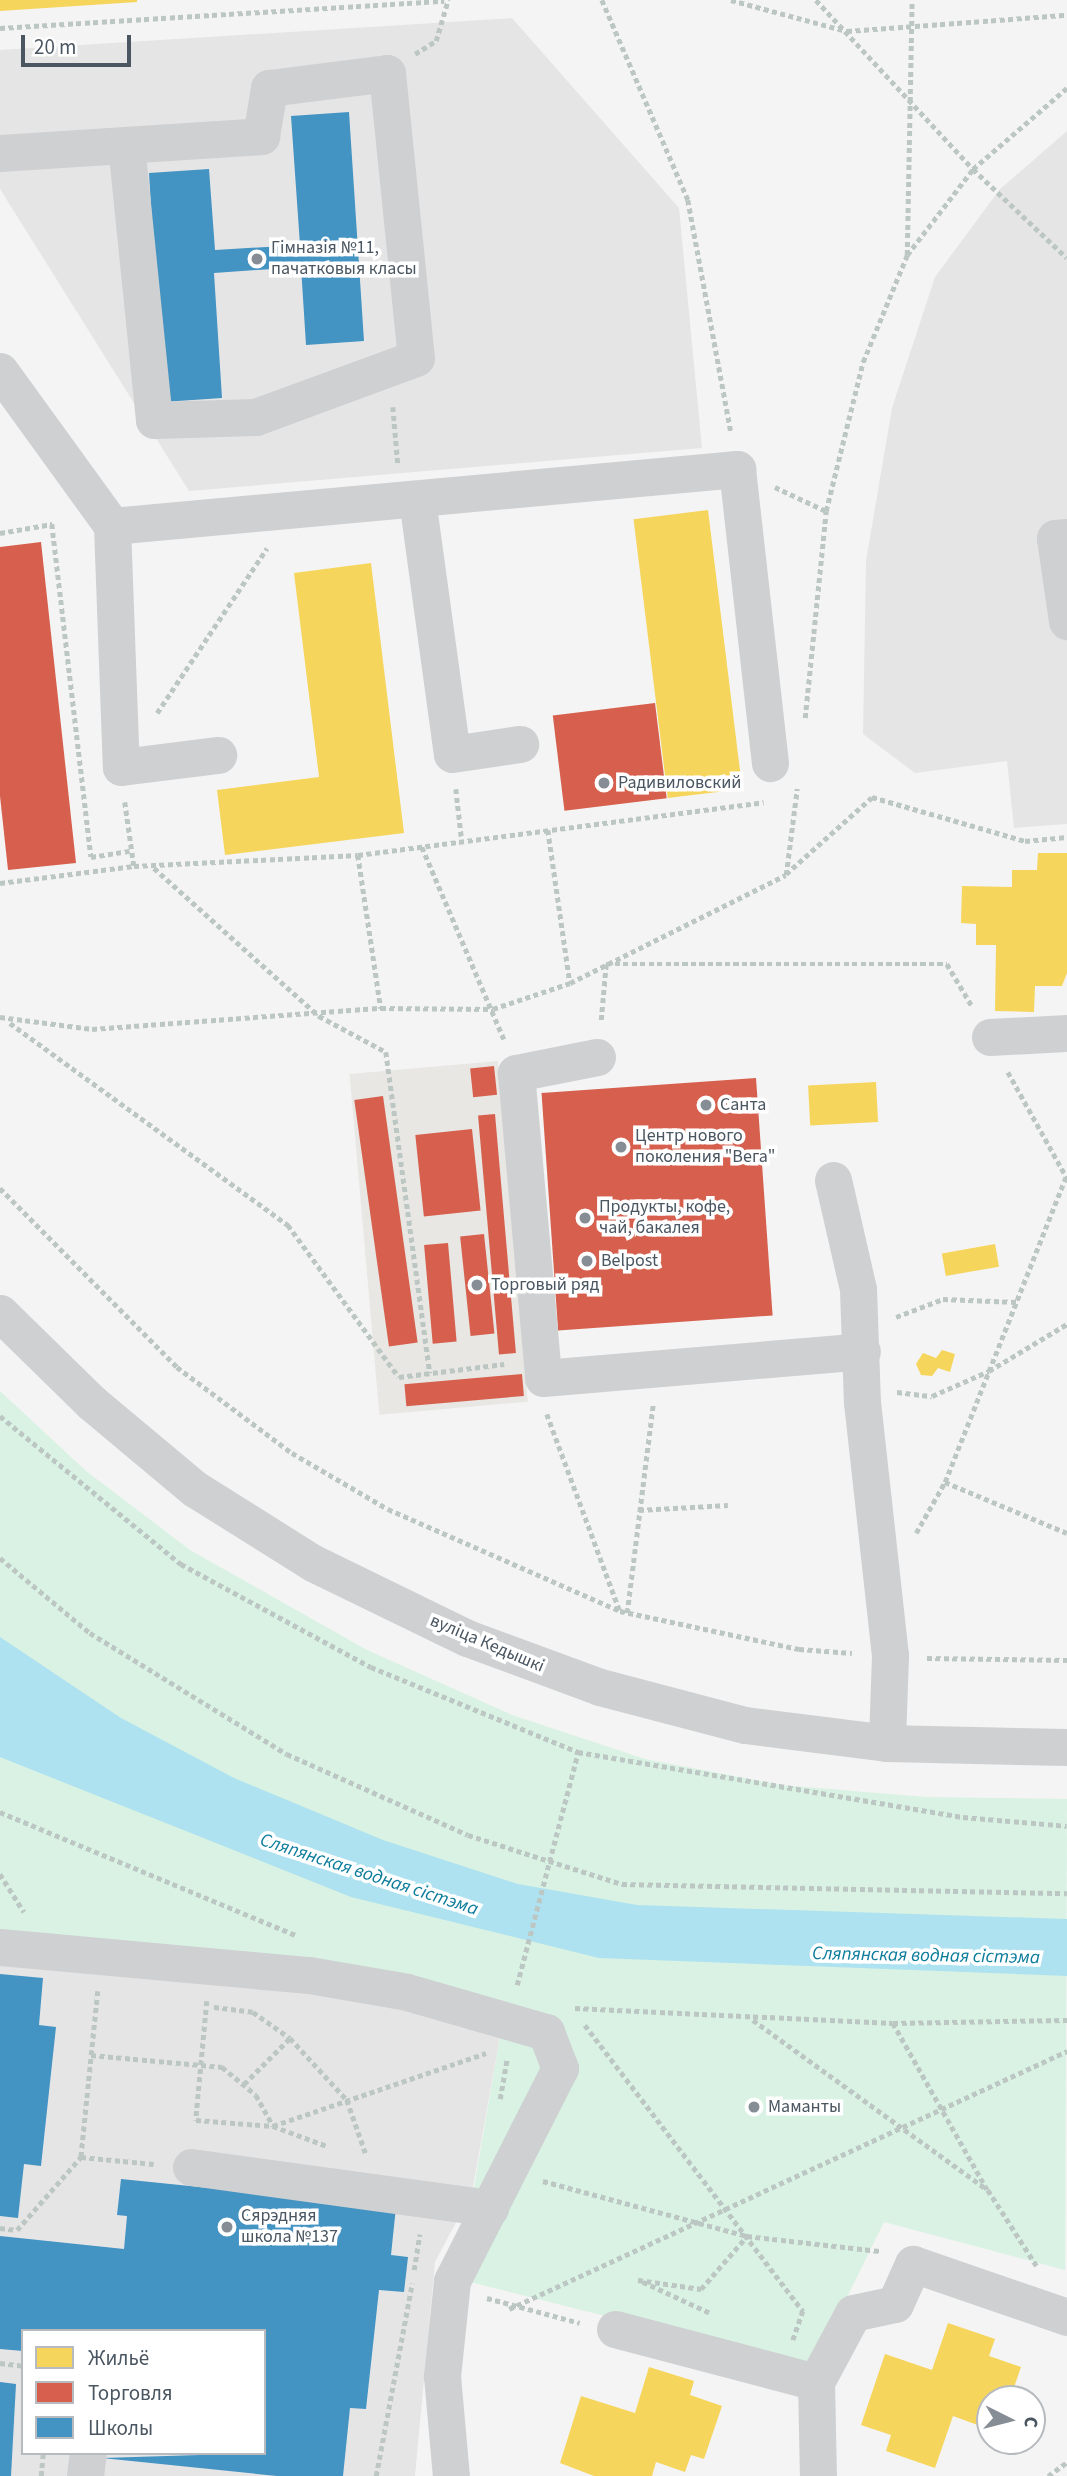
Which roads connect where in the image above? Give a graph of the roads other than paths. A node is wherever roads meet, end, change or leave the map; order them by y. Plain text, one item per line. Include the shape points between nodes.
1 (126, 145) junction
2 (0, 153) edge
3 (0, 371) edge
4 (410, 500) junction
5 (112, 526) junction
6 (1067, 537) edge
7 (1067, 621) edge
8 (520, 744) dead end
9 (218, 755) dead end
10 (784, 773) road end
11 (1067, 1033) edge
12 (990, 1037) road end
13 (597, 1057) road end
14 (833, 1180) dead end
15 (0, 1313) edge
16 (861, 1341) junction
17 (887, 1743) junction
18 (1067, 1747) edge
19 (0, 1947) edge
20 (191, 2167) road end
21 (490, 2208) junction
22 (1067, 2317) edge
23 (598, 2326) road end
24 (816, 2382) junction
25 (88, 2455) edge
26 (85, 2476) edge
27 (452, 2476) edge
28 (818, 2476) edge

1 - 1 street via 261,135 269,88 387,73 416,358 256,416 154,420
1 - 2 street
3 - 5 street
4 - 5 street
4 - 8 street via 452,754
4 - 10 street via 737,469
5 - 9 street via 121,767
6 - 7 street via 1055,538
11 - 12 street
13 - 16 street via 516,1073 544,1378
14 - 16 street via 858,1289
15 - 17 street, вуліца Кедышкі via 92,1403 195,1489 393,1604 549,1670 639,1699 745,1724
16 - 17 street via 890,1655
17 - 18 street, вуліца Кедышкі
19 - 21 street via 309,1975 407,1992 546,2032 560,2068
20 - 21 street
21 - 27 street via 452,2281 442,2376
22 - 24 street via 913,2264 895,2304 853,2313
23 - 24 street
24 - 28 street
25 - 26 street

